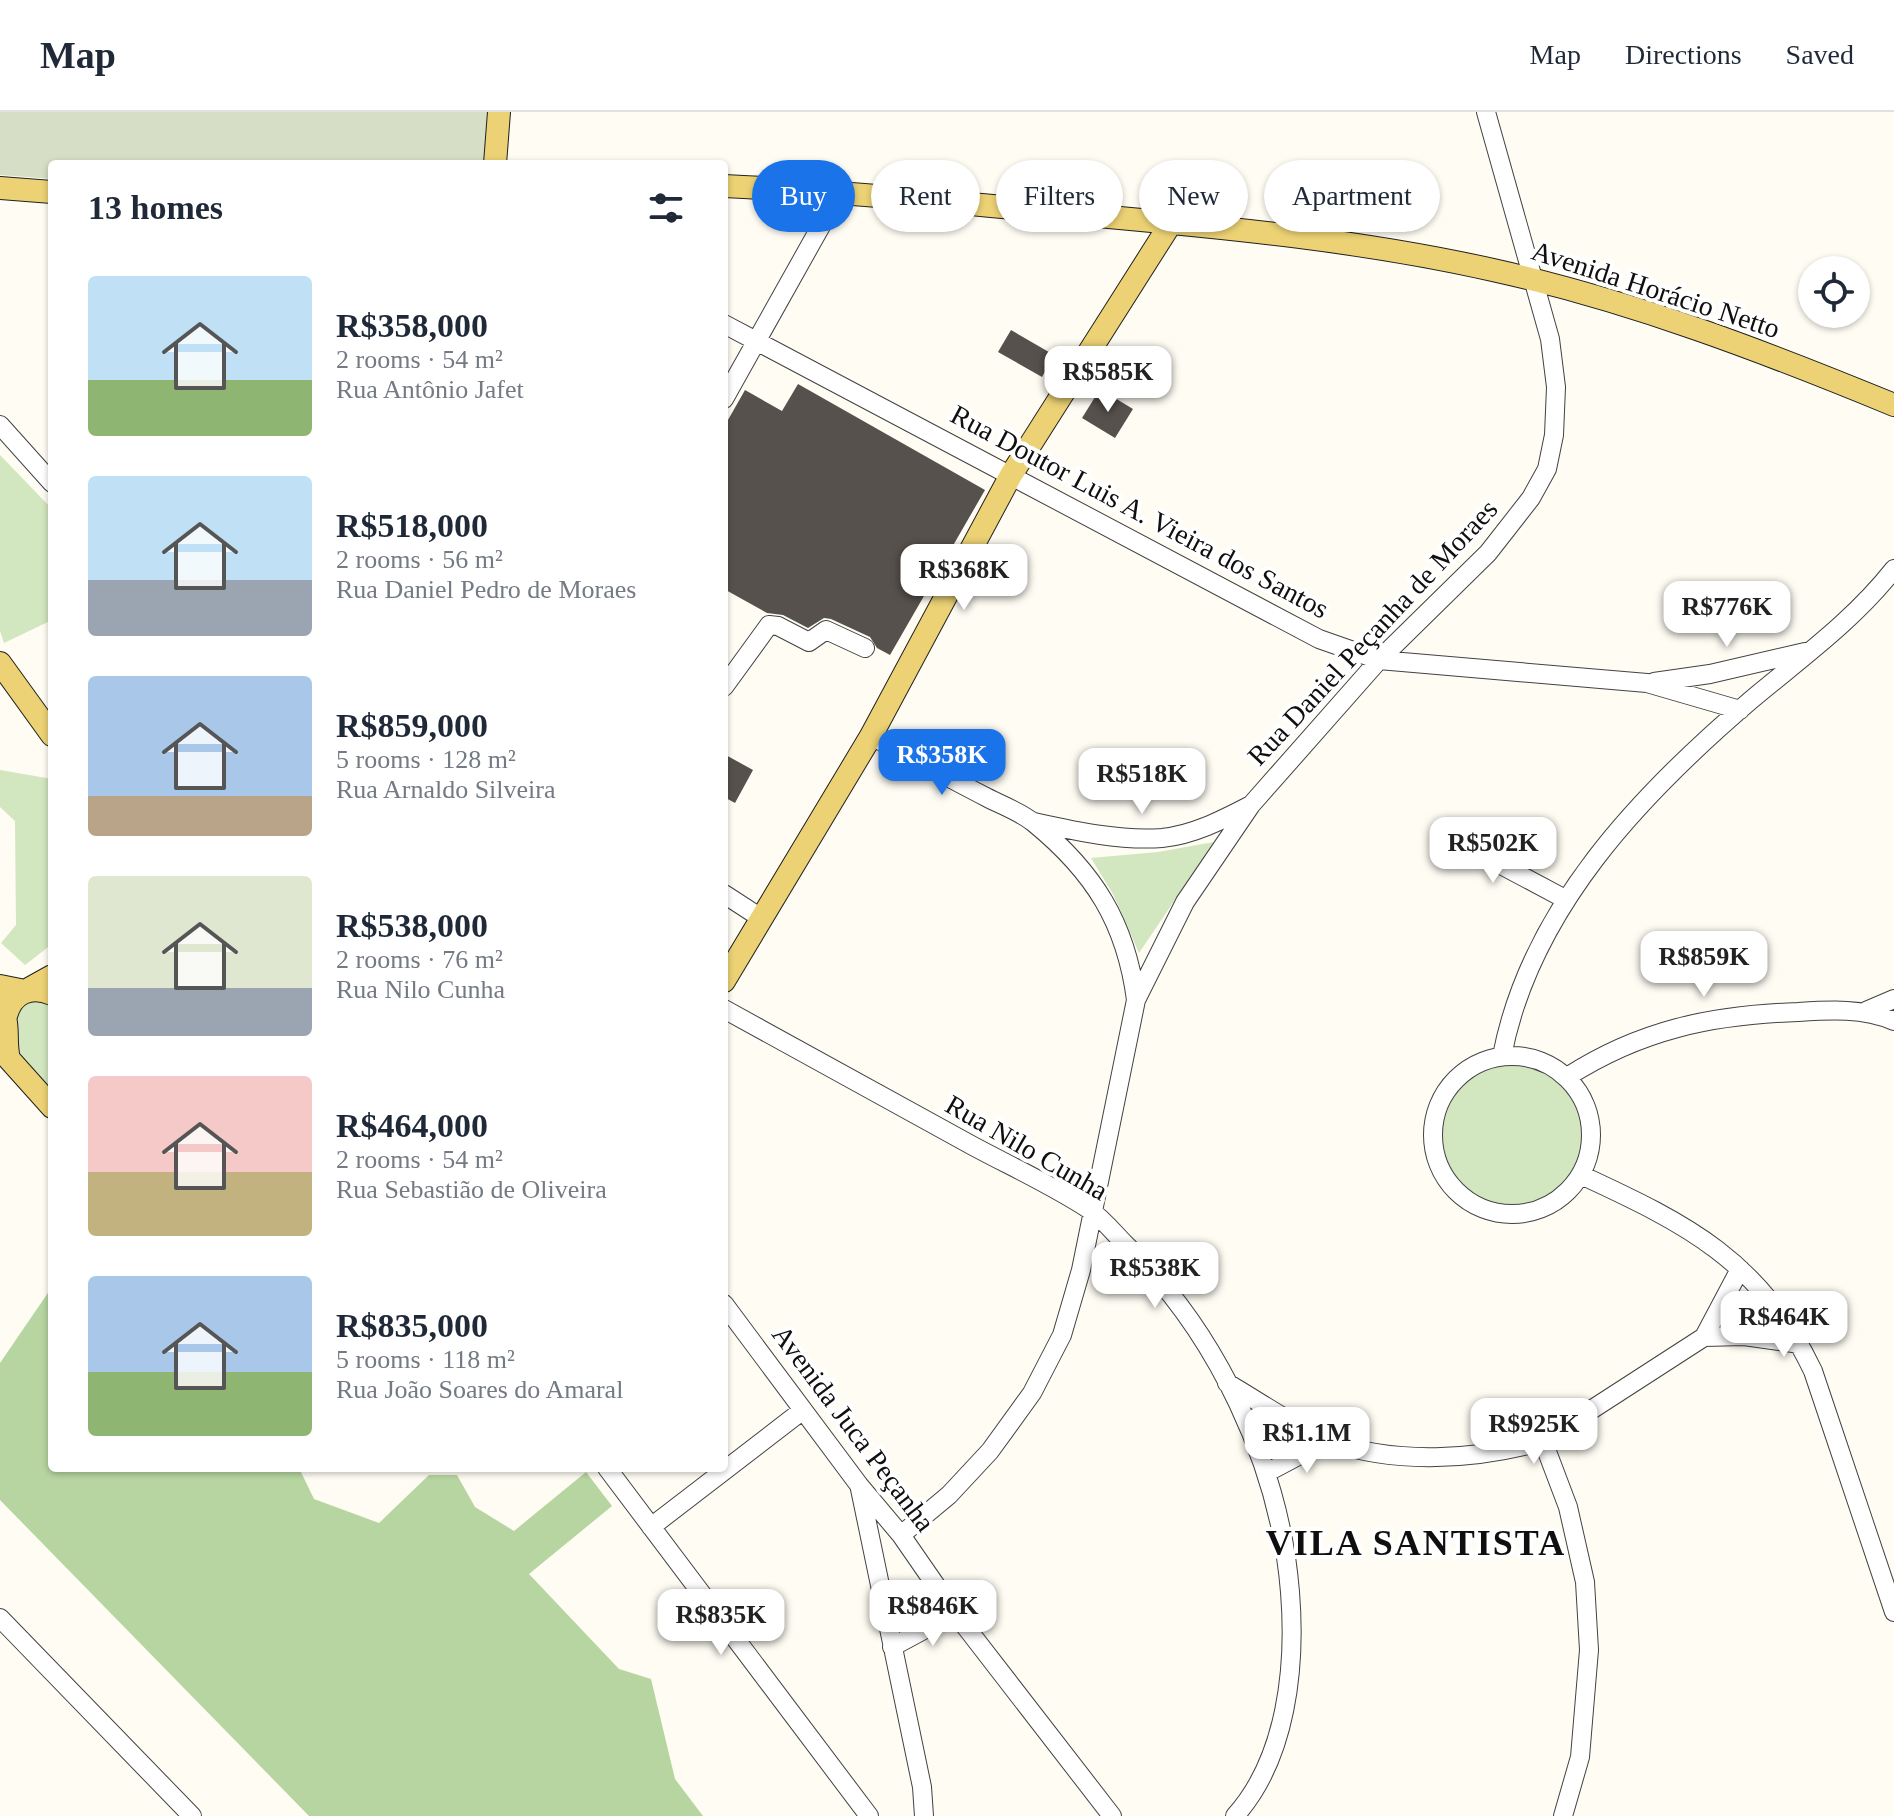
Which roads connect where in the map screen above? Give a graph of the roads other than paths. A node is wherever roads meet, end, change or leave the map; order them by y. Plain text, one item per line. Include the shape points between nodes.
1 (499, 112) edge
2 (1486, 112) edge
3 (495, 160) edge
4 (728, 186) edge
5 (752, 187) edge
6 (0, 188) edge
7 (48, 192) edge
8 (855, 193) edge
9 (1139, 220) edge
10 (818, 232) edge
11 (1165, 232) edge
12 (1246, 232) edge
13 (1533, 280) junction
14 (728, 326) edge
15 (757, 341) junction
16 (728, 392) edge
17 (1894, 405) edge
18 (0, 425) edge
19 (1011, 475) junction
20 (48, 479) edge
21 (1894, 569) edge
22 (865, 648) dead end
23 (1814, 650) junction
24 (1379, 660) junction
25 (0, 663) edge
26 (728, 681) edge
27 (1647, 683) junction
28 (1740, 710) junction
29 (48, 729) edge
30 (871, 736) junction
31 (1251, 805) junction
32 (1033, 822) junction
33 (1441, 833) dead end
34 (1092, 835) junction
35 (1082, 869) junction
36 (728, 897) edge
37 (1565, 899) junction
38 (761, 918) junction
39 (728, 974) edge
40 (48, 978) edge
41 (0, 986) edge
42 (25, 991) junction
43 (48, 993) edge
44 (1894, 999) edge
45 (1136, 1000) junction
46 (3, 1011) edge
47 (728, 1011) edge
48 (1866, 1011) junction
49 (1894, 1021) edge
50 (1502, 1056) junction
51 (1567, 1077) junction
52 (27, 1081) junction
53 (48, 1088) edge
54 (48, 1103) edge
55 (1581, 1175) junction
56 (1092, 1211) junction
57 (1740, 1269) junction
58 (728, 1309) edge
59 (1704, 1337) junction
60 (1800, 1344) junction
61 (1227, 1383) junction
62 (803, 1410) junction
63 (1328, 1440) junction
64 (1543, 1441) junction
65 (728, 1468) edge
66 (610, 1472) edge
67 (722, 1472) edge
68 (1266, 1473) junction
69 (859, 1485) junction
70 (651, 1527) junction
71 (901, 1535) junction
72 (1894, 1612) edge
73 (955, 1613) junction
74 (0, 1618) edge
75 (892, 1647) junction
76 (192, 1816) edge
77 (869, 1816) edge
78 (924, 1816) edge
79 (1112, 1816) edge
80 (1235, 1816) edge
81 (1563, 1816) edge

1 - 3 main road
2 - 13 street, Rua Daniel Peçanha de Moraes
4 - 5 main road, Avenida Horácio Netto
6 - 7 main road
8 - 9 main road, Avenida Horácio Netto
10 - 15 street
11 - 19 main road
12 - 13 main road, Avenida Horácio Netto via 1372,247
13 - 17 main road, Avenida Horácio Netto via 1710,332
13 - 24 street, Rua Daniel Peçanha de Moraes via 1550,339 1556,387 1547,469 1488,553
14 - 15 street, Rua Doutor Luis A. Vieira dos Santos
15 - 16 street
15 - 19 street, Rua Doutor Luis A. Vieira dos Santos
18 - 20 street
19 - 24 street, Rua Doutor Luis A. Vieira dos Santos via 1319,639
19 - 30 main road
21 - 23 street, Rua Doutor Luis A. Vieira dos Santos via 1870,600
22 - 26 street via 826,630 809,642 769,625
23 - 27 street, Rua Doutor Luis A. Vieira dos Santos
23 - 28 street, Rua Doutor Luis A. Vieira dos Santos
24 - 27 street, Rua Doutor Luis A. Vieira dos Santos
24 - 31 street, Rua Daniel Peçanha de Moraes
25 - 29 main road
27 - 28 street, Rua Doutor Luis A. Vieira dos Santos
28 - 37 street via 1622,825
30 - 32 street
30 - 38 main road
31 - 34 street via 1207,827 1163,838
31 - 45 street, Rua Daniel Peçanha de Moraes via 1185,902
32 - 34 street
32 - 35 street
33 - 37 street
34 - 35 street via 1079,850
35 - 45 street via 1103,895 1120,930 1131,960
36 - 38 street
37 - 50 street via 1527,973
38 - 39 main road
40 - 42 main road
41 - 42 main road
42 - 43 main road
42 - 46 main road
44 - 48 street
45 - 56 street, Rua Daniel Peçanha de Moraes
46 - 52 main road via 9,1059
47 - 56 street, Rua Nilo Cunha
48 - 49 street
48 - 51 street via 1767,1013 1704,1021 1604,1053
50 - 51 street via 1547,1064
50 - 55 street via 1479,1062 1456,1077 1440,1099 1432,1125 1434,1152 1444,1177 1462,1198 1513,1215 1564,1196
51 - 55 street via 1583,1099 1591,1124 1590,1150
52 - 53 main road
52 - 54 main road
55 - 57 street via 1696,1234
56 - 61 street, Rua Nilo Cunha via 1144,1261
56 - 71 street, Rua Daniel Peçanha de Moraes via 1062,1335 1032,1393 990,1451
57 - 59 street
57 - 60 street via 1771,1298
58 - 62 street, Avenida Juca Peçanha
59 - 60 street
59 - 64 street
60 - 72 street
61 - 63 street
61 - 68 street, Rua Nilo Cunha
62 - 65 street
62 - 69 street, Avenida Juca Peçanha
63 - 64 street via 1389,1455 1433,1456 1513,1450
63 - 68 street
64 - 81 street via 1568,1507 1585,1582 1589,1650 1580,1757
66 - 70 street
67 - 70 street
68 - 80 street, Rua Nilo Cunha via 1287,1560 1291,1652 1267,1767
69 - 71 street, Avenida Juca Peçanha
69 - 75 street
70 - 77 street
71 - 73 street, Avenida Juca Peçanha
73 - 75 street
73 - 79 street, Avenida Juca Peçanha
74 - 76 street
75 - 78 street

